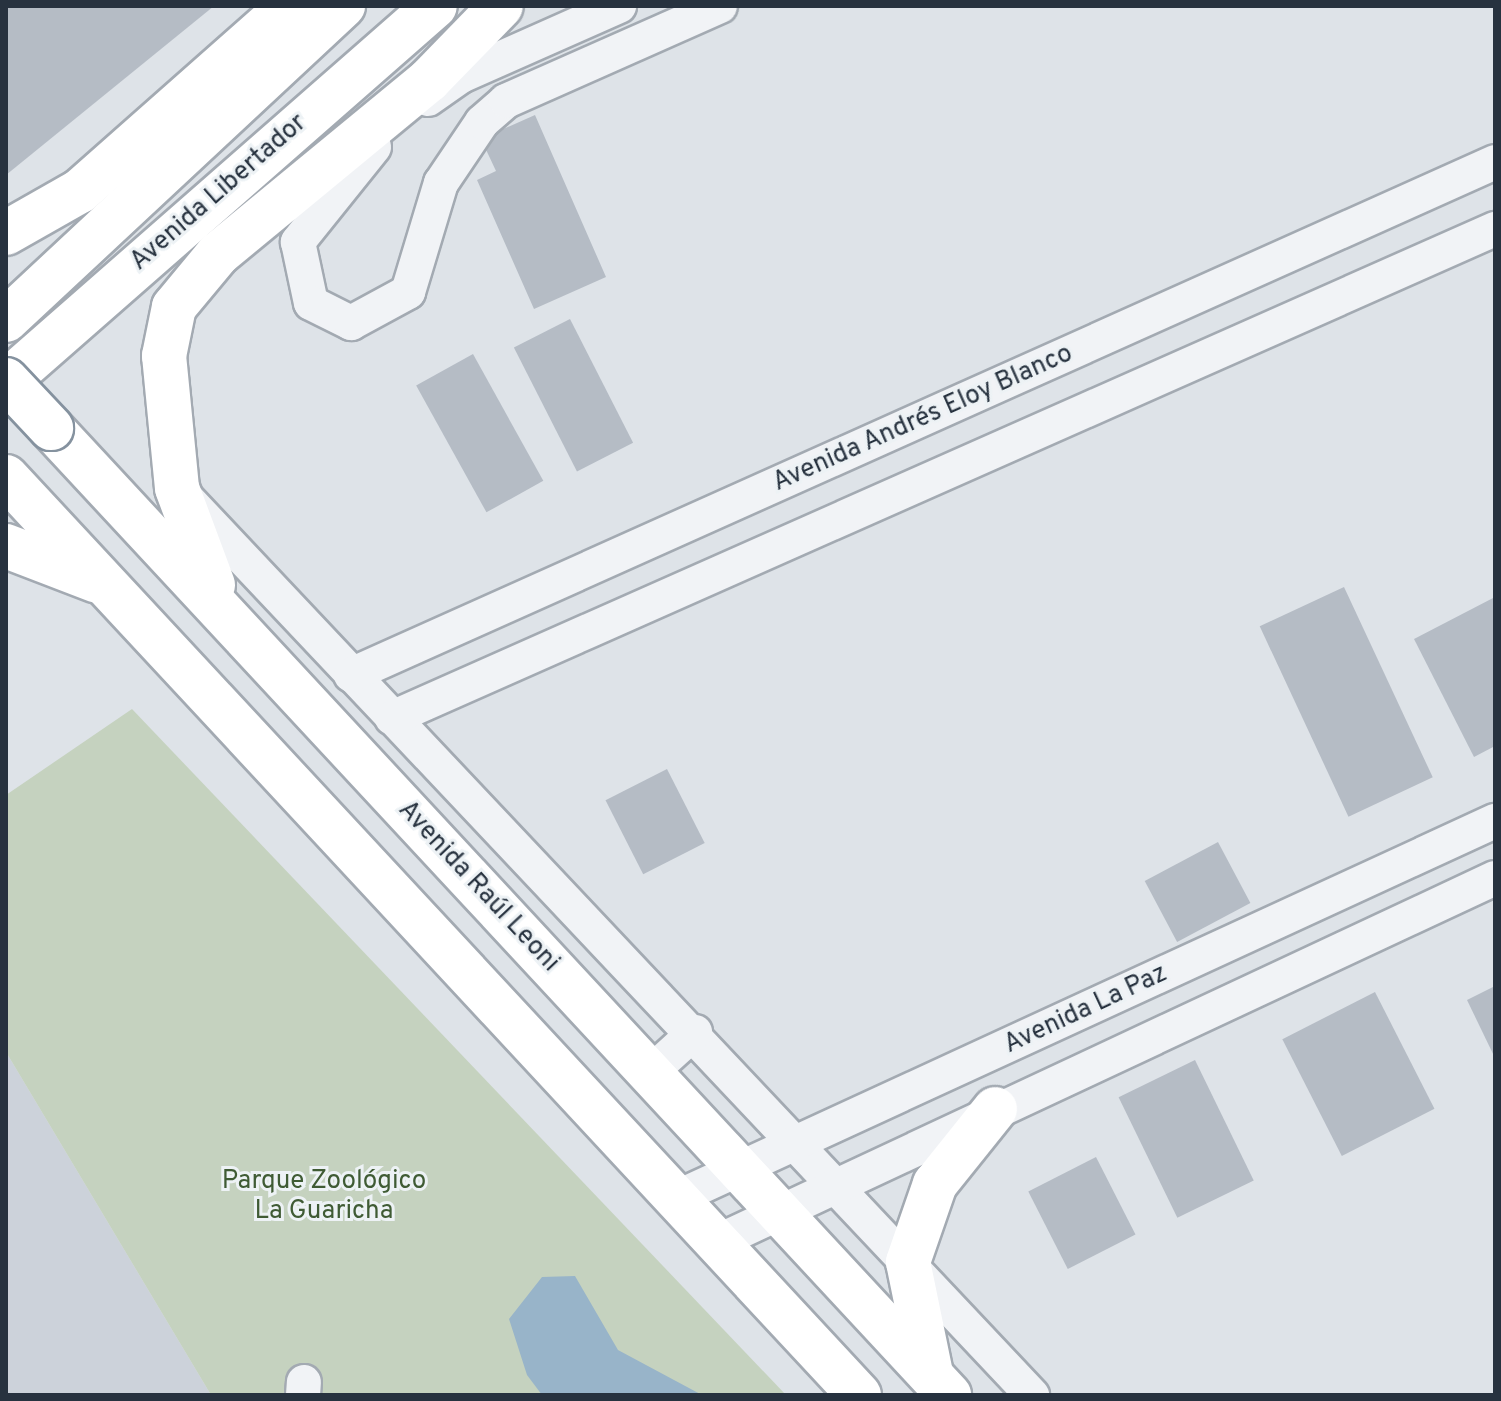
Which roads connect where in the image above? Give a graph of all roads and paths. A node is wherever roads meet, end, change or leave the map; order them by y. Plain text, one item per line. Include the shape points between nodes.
1 (289, 6) edge
2 (343, 6) edge
3 (435, 6) edge
4 (501, 6) edge
5 (619, 6) edge
6 (720, 6) edge
7 (434, 95) junction
8 (456, 155) junction
9 (1495, 162) edge
10 (1495, 229) edge
11 (6, 233) edge
12 (6, 320) edge
13 (6, 381) edge
14 (6, 477) edge
15 (177, 488) junction
16 (6, 546) edge
17 (107, 585) junction
18 (235, 626) junction
19 (351, 675) junction
20 (392, 718) junction
21 (1495, 821) edge
22 (1495, 878) edge
23 (695, 1032) junction
24 (650, 1073) junction
25 (995, 1109) junction
26 (797, 1143) junction
27 (740, 1169) junction
28 (836, 1185) junction
29 (676, 1198) junction
30 (779, 1212) junction
31 (717, 1242) junction
32 (908, 1262) junction
33 (941, 1387) edge
34 (859, 1395) edge
35 (1032, 1395) edge

1 - 11 highway via 80,191
2 - 12 highway, Avenida Libertador
3 - 13 highway, Avenida Libertador
4 - 15 highway via 429,80 218,254 174,307 164,356
5 - 7 street
6 - 8 street via 506,101
7 - 8 street
7 - 8 street via 403,116 331,192 298,242 311,303 351,323 408,292
9 - 19 street, Avenida Andrés Eloy Blanco
10 - 20 street
13 - 18 highway, Avenida Raúl Leoni, bridge
14 - 17 highway
15 - 18 highway via 195,553
15 - 19 street, Avenida Raúl Leoni
16 - 17 highway
17 - 29 highway
18 - 24 highway, Avenida Raúl Leoni
19 - 20 street, Avenida Raúl Leoni
20 - 23 street, Avenida Raúl Leoni
21 - 26 street, Avenida La Paz
22 - 25 street, Avenida La Paz
23 - 24 street
23 - 26 street, Avenida Raúl Leoni
24 - 27 highway, Avenida Raúl Leoni
25 - 28 street, Avenida La Paz
25 - 32 highway via 935,1184
26 - 27 street, Avenida La Paz
26 - 28 street, Avenida Raúl Leoni
27 - 29 street, Avenida La Paz
27 - 30 highway, Avenida Raúl Leoni
28 - 30 street, Avenida La Paz
28 - 32 street, Avenida Raúl Leoni
29 - 31 highway
30 - 31 street, Avenida La Paz
30 - 33 highway, Avenida Raúl Leoni
31 - 34 highway
32 - 33 highway via 911,1305
32 - 35 street, Avenida Raúl Leoni

